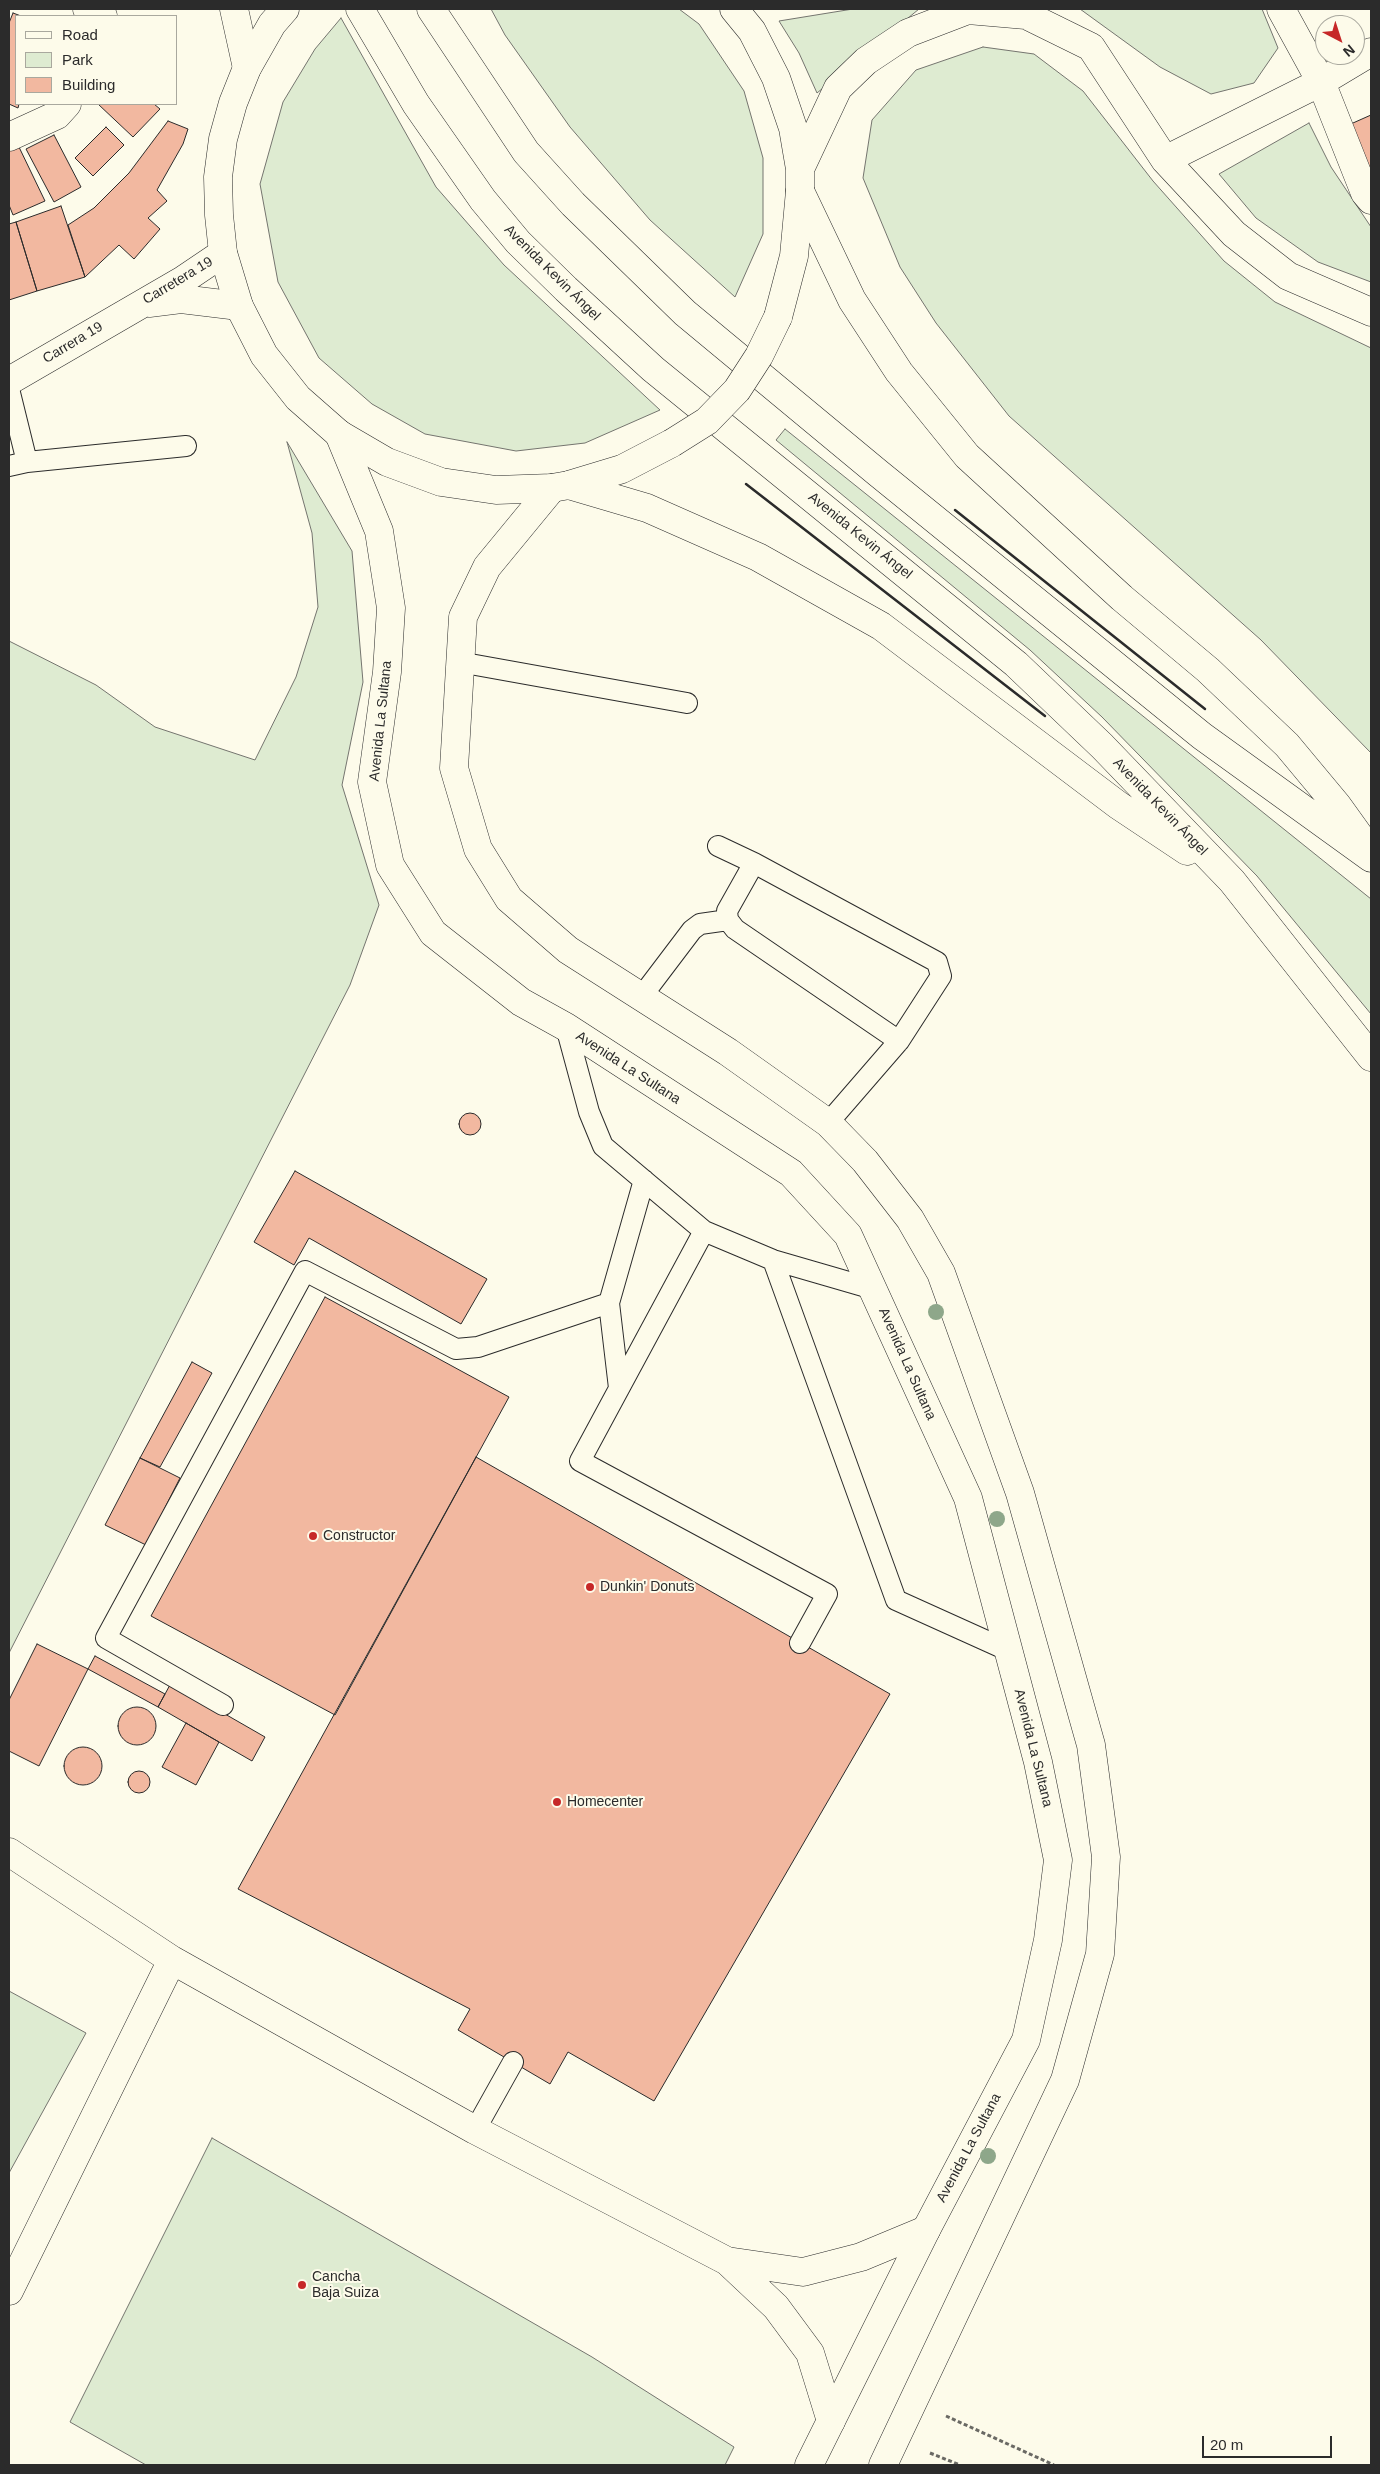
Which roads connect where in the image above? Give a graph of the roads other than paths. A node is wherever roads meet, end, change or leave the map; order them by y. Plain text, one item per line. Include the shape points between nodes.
1 (87, 9) edge
2 (234, 9) edge
3 (285, 9) edge
4 (360, 9) edge
5 (431, 9) edge
6 (734, 9) edge
7 (1281, 9) edge
8 (100, 15) edge
9 (1371, 52) edge
10 (247, 68) junction
11 (1321, 82) junction
12 (66, 105) edge
13 (9, 137) edge
14 (1165, 160) junction
15 (800, 180) junction
16 (1371, 200) edge
17 (223, 253) junction
18 (138, 304) junction
19 (239, 306) junction
20 (1371, 312) edge
21 (9, 381) edge
22 (9, 389) edge
23 (339, 434) junction
24 (186, 446) dead end
25 (18, 464) edge
26 (561, 486) junction
27 (459, 662) junction
28 (687, 702) dead end
29 (718, 846) dead end
30 (1371, 854) edge
31 (1371, 858) edge
32 (754, 863) junction
33 (1232, 881) junction
34 (728, 920) junction
35 (642, 996) junction
36 (566, 1027) junction
37 (899, 1041) junction
38 (1371, 1057) edge
39 (828, 1123) junction
40 (644, 1180) junction
41 (704, 1231) junction
42 (773, 1260) junction
43 (872, 1289) junction
44 (609, 1303) junction
45 (619, 1388) junction
46 (800, 1643) dead end
47 (1009, 1651) junction
48 (223, 1705) dead end
49 (9, 1852) edge
50 (172, 1960) junction
51 (512, 2062) dead end
52 (475, 2130) junction
53 (926, 2230) junction
54 (727, 2261) junction
55 (9, 2291) edge
56 (831, 2421) junction
57 (809, 2465) edge
58 (883, 2465) edge

1 - 8 main road
2 - 10 main road
3 - 10 main road via 272,24
4 - 33 main road, Avenida Kevin Ángel via 416,104 478,193 518,242 653,369 1016,664 1102,746
5 - 31 main road via 526,152 573,204 685,313 1202,736
6 - 15 main road via 752,32 776,78 793,128
7 - 11 main road
9 - 11 main road
10 - 17 main road via 233,103 218,178
11 - 14 main road
11 - 16 main road via 1365,193
12 - 13 main road via 57,115
14 - 15 main road via 1091,47 1026,15 968,10 908,33 866,61 838,88
14 - 20 main road via 1234,234 1288,276
15 - 26 main road, bridge via 794,256 778,317 759,356 737,390 707,421 672,443 622,469
15 - 30 main road via 852,300 899,372 967,456 1122,598 1208,670 1287,745 1337,805
17 - 18 main road, Carretera 19
17 - 19 main road
18 - 19 main road, Carretera 19 via 181,299
18 - 21 main road, Carrera 19
19 - 23 main road via 264,355 298,398
22 - 25 lane
23 - 26 main road via 388,462 440,482 496,490
23 - 36 main road, Avenida La Sultana via 379,531 391,608 387,672 372,782 390,865 433,933 521,1002
24 - 25 lane
26 - 27 main road via 487,567 463,617
26 - 33 main road via 646,508 758,557 881,626 1118,805
27 - 28 lane
27 - 35 main road via 454,768 478,849 509,899 568,950
29 - 32 lane
32 - 34 lane via 727,911
32 - 37 lane via 937,962 941,976
33 - 38 main road, Avenida Kevin Ángel
34 - 35 lane via 700,924 692,930
34 - 37 lane via 735,929
35 - 39 main road
36 - 40 lane via 589,1112 603,1146
36 - 43 main road, Avenida La Sultana via 791,1173 848,1235
37 - 39 lane
39 - 58 main road via 866,1161 910,1219 941,1272 1020,1493 1091,1744 1106,1857 1100,1954 1065,2080
40 - 41 lane
40 - 44 lane
41 - 42 lane
41 - 45 lane
42 - 43 lane
42 - 47 lane via 896,1600
43 - 47 main road, Avenida La Sultana via 968,1498
44 - 45 lane
44 - 48 lane via 478,1347 456,1348 305,1272 106,1638
45 - 46 lane via 580,1461 827,1594
47 - 53 main road, Avenida La Sultana via 1038,1762 1058,1860 1048,1940 1026,2040
49 - 50 main road
50 - 52 main road
50 - 55 main road
51 - 52 lane
52 - 54 main road
53 - 54 main road via 861,2257 803,2272
53 - 56 main road, Avenida La Sultana
54 - 56 main road via 776,2307 810,2353
56 - 57 main road, Avenida La Sultana

